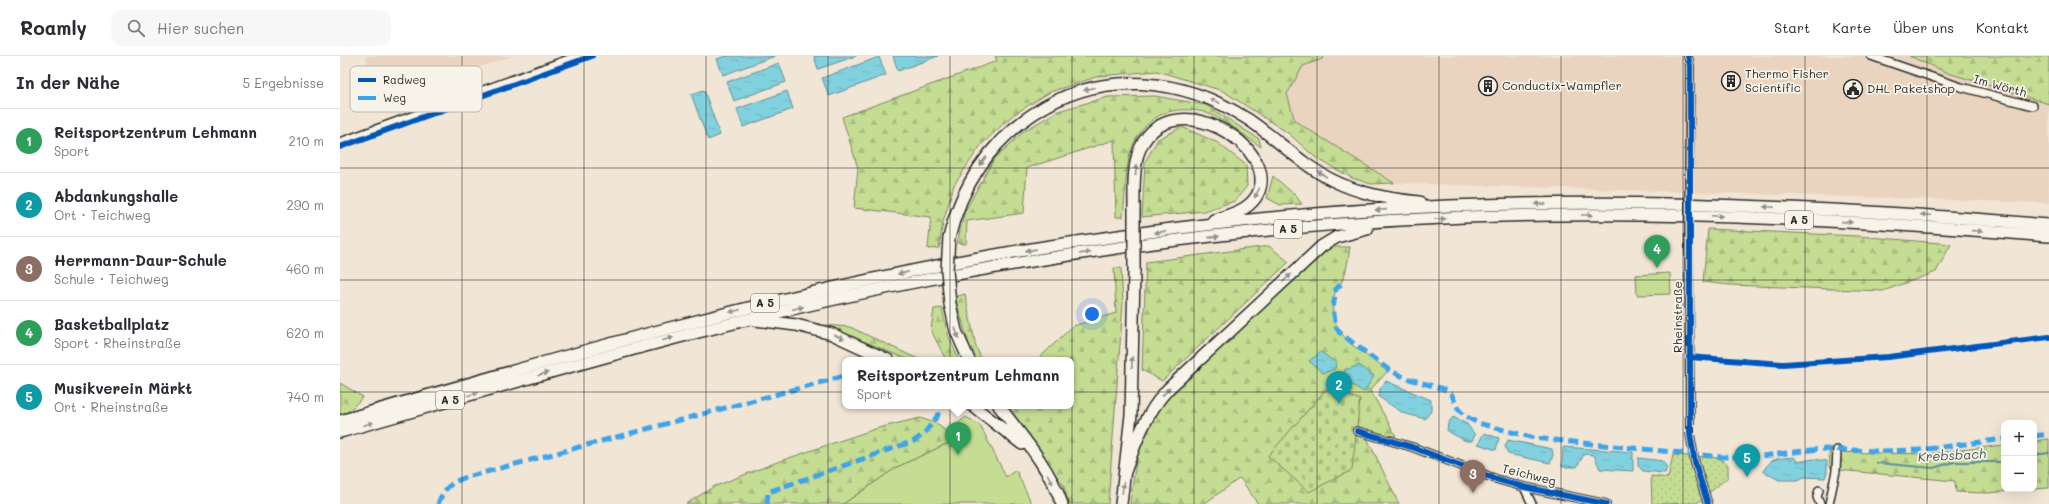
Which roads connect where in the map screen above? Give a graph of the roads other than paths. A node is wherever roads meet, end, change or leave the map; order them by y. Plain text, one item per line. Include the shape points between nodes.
1 (577, 56) edge
2 (1688, 56) edge
3 (1871, 56) edge
4 (482, 90) edge
5 (2033, 106) dead end
6 (423, 112) edge
7 (340, 142) edge
8 (1448, 206) junction
9 (1401, 222) junction
10 (2049, 225) edge
11 (1198, 226) junction
12 (2049, 236) edge
13 (746, 319) junction
14 (882, 357) edge
15 (968, 357) edge
16 (977, 409) edge
17 (1000, 409) edge
18 (340, 421) edge
19 (1357, 430) dead end
20 (340, 432) edge
21 (1837, 450) dead end
22 (1037, 456) junction
23 (1126, 472) junction
24 (1524, 487) junction
25 (1819, 490) dead end
26 (1706, 503) edge
27 (1062, 504) edge
28 (1121, 504) edge
29 (1532, 504) edge
30 (1606, 504) edge
31 (1820, 504) edge
32 (1829, 504) edge

1 - 4 street
2 - 26 street, Rheinstraße, bridge via 1690,434
3 - 5 street, Im Wörth via 1961,87
6 - 7 street
10 -> 8 highway, A 5 via 1747,206 1635,203
8 -> 11 highway, A 5
8 -> 15 highway, bridge via 1385,198 1331,180 1250,121 1201,94 1156,84 1096,87 1041,108 1006,134 979,166 968,185 949,238 947,270 956,331
9 -> 12 highway, A 5 via 1548,215 1704,216 1834,221
13 -> 9 highway, A 5 via 932,279 1079,254 1244,233
23 -> 9 highway via 1144,424 1158,400 1308,258 1337,237
11 -> 18 highway, A 5 via 1010,253 845,285 608,343
23 -> 11 highway, bridge via 1131,414 1134,209 1138,154 1149,136 1159,127 1178,119 1201,121 1224,132 1249,151 1261,171 1261,185 1256,197 1246,207
13 -> 14 highway via 811,328 850,341
20 -> 13 highway, A 5
16 - 22 highway
17 - 22 highway
19 - 24 street, Teichweg via 1412,446 1475,472
21 - 32 street via 1836,471
22 -> 27 highway
28 -> 23 highway
24 - 29 street
24 - 30 street, Teichweg
25 - 31 street via 1817,497

